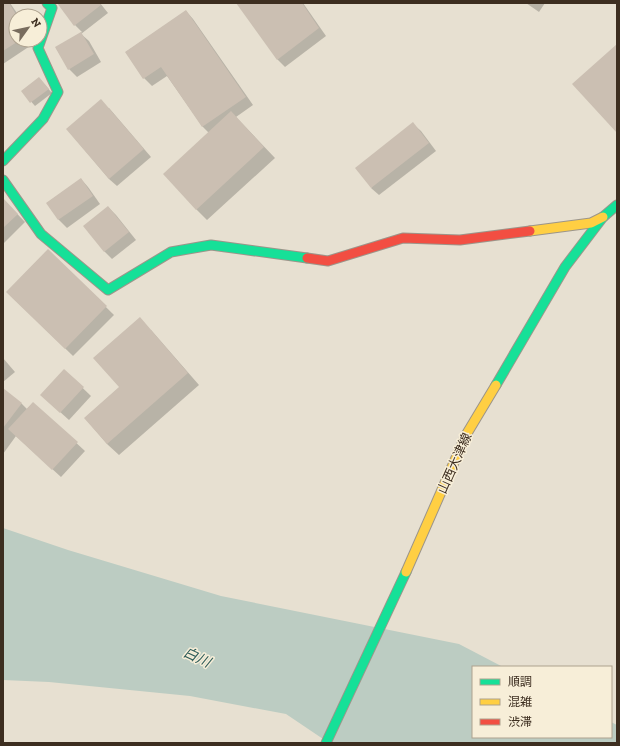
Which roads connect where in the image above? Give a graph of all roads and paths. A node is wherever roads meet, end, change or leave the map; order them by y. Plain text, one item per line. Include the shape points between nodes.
1 (47, 3) edge
2 (3, 161) edge
3 (3, 180) edge
4 (617, 205) edge
5 (603, 217) junction
6 (326, 743) edge

1 - 2 street via 52,8 38,48 58,92 43,119
3 - 5 street via 41,234 108,290 171,252 211,245 328,261 403,238 460,240 591,224
4 - 5 street, 山西大津線
5 - 6 street, 山西大津線 via 566,268 466,435 403,579

